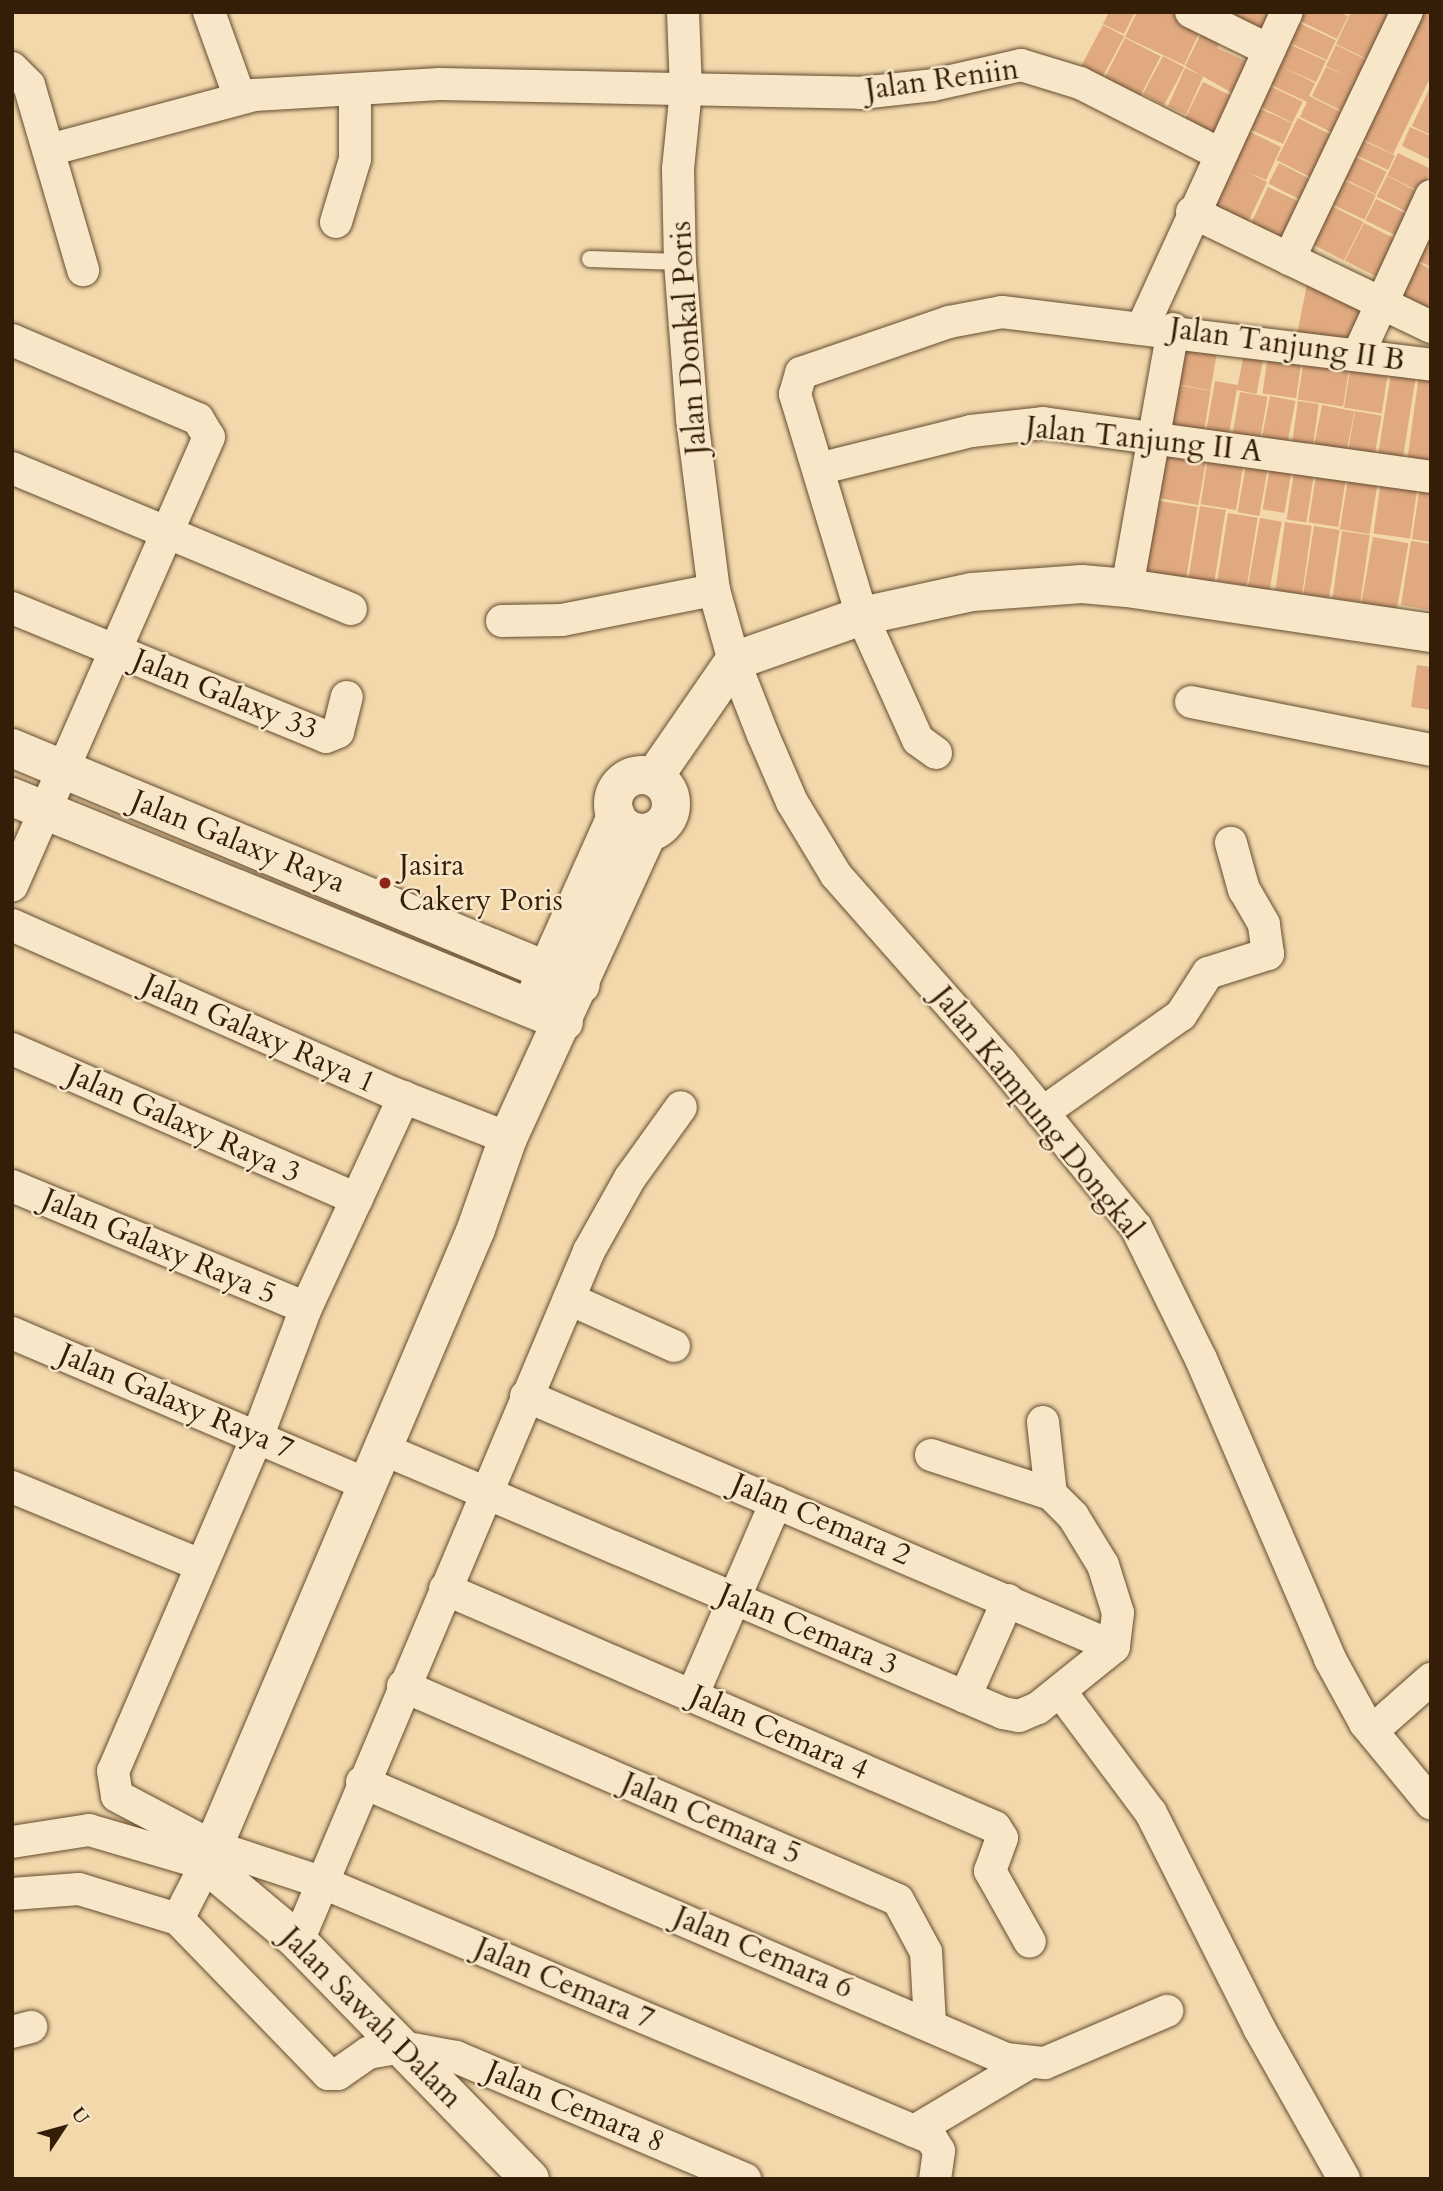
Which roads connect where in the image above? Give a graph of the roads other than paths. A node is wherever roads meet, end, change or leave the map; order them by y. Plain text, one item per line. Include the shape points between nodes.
1 (209, 12) edge
2 (683, 12) edge
3 (1191, 12) edge
4 (1287, 12) edge
5 (1407, 12) edge
6 (1269, 50) junction
7 (12, 68) edge
8 (355, 90) junction
9 (686, 90) junction
10 (240, 98) junction
11 (49, 150) junction
12 (1220, 155) junction
13 (1431, 196) edge
14 (1192, 212) junction
15 (336, 222) dead end
16 (590, 259) dead end
17 (1289, 259) junction
18 (680, 262) junction
19 (83, 270) dead end
20 (1380, 301) junction
21 (1143, 326) junction
22 (1431, 327) edge
23 (1173, 329) junction
24 (12, 340) edge
25 (1358, 355) junction
26 (1431, 365) edge
27 (1153, 437) junction
28 (12, 467) edge
29 (818, 469) junction
30 (1431, 477) edge
31 (168, 533) junction
32 (1127, 588) junction
33 (713, 590) junction
34 (12, 608) edge
35 (351, 609) dead end
36 (862, 616) junction
37 (502, 621) dead end
38 (1431, 633) edge
39 (117, 652) junction
40 (734, 662) junction
41 (348, 697) dead end
42 (1191, 702) dead end
43 (12, 748) edge
44 (1431, 750) edge
45 (936, 753) dead end
46 (64, 770) junction
47 (29, 804) edge
48 (1231, 844) dead end
49 (12, 886) edge
50 (12, 925) edge
51 (564, 978) junction
52 (548, 1015) junction
53 (12, 1049) edge
54 (404, 1097) junction
55 (681, 1107) dead end
56 (1042, 1113) junction
57 (508, 1138) junction
58 (12, 1186) edge
59 (357, 1199) junction
60 (569, 1299) junction
61 (306, 1308) junction
62 (12, 1333) edge
63 (674, 1346) dead end
64 (526, 1396) junction
65 (1044, 1422) dead end
66 (258, 1435) junction
67 (383, 1449) junction
68 (931, 1455) dead end
69 (354, 1480) junction
70 (12, 1487) edge
71 (489, 1493) junction
72 (1051, 1494) junction
73 (776, 1502) junction
74 (200, 1565) junction
75 (445, 1589) junction
76 (735, 1598) junction
77 (1008, 1600) junction
78 (1114, 1647) junction
79 (1431, 1679) edge
80 (403, 1686) junction
81 (1060, 1691) junction
82 (693, 1694) junction
83 (965, 1697) junction
84 (1372, 1731) junction
85 (362, 1782) junction
86 (1431, 1803) edge
87 (12, 1842) edge
88 (197, 1881) junction
89 (321, 1882) junction
90 (12, 1894) edge
91 (298, 1941) junction
92 (1030, 1942) dead end
93 (1167, 2011) dead end
94 (930, 2024) junction
95 (385, 2050) junction
96 (1027, 2064) junction
97 (914, 2131) junction
98 (530, 2179) edge
99 (744, 2179) edge
100 (935, 2179) edge
101 (1344, 2179) edge

1 - 10 street
2 - 9 street, Jalan Donkal Poris
3 - 6 street
4 - 6 street
5 - 17 street
6 - 12 street
7 - 11 street via 29,85
8 - 9 street, Jalan Reniin via 440,84
8 - 10 street, Jalan Reniin
8 - 15 street via 355,159
9 - 12 street, Jalan Reniin via 861,93 933,85 1021,65 1080,83
9 - 18 street, Jalan Donkal Poris via 678,169
10 - 11 street, Jalan Reniin
11 - 19 street
12 - 14 street
13 - 20 street
14 - 17 street
14 - 21 street
16 - 18 lane
17 - 20 street
18 - 33 street, Jalan Donkal Poris
20 - 22 street
20 - 25 street
21 - 23 street, Jalan Tanjung II B
21 - 29 street, Jalan Tanjung II B via 978,314 806,370 797,377 795,394
23 - 25 street, Jalan Tanjung II B
23 - 27 street
24 - 31 street via 206,426 209,437
25 - 26 street, Jalan Tanjung II B
27 - 29 street, Jalan Tanjung II A via 1019,423
27 - 30 street, Jalan Tanjung II A
27 - 32 street
28 - 31 street
29 - 36 street, Jalan Tanjung II B
31 - 35 street
31 - 39 street
32 - 36 street via 1025,586
32 - 38 street
33 - 37 street via 562,620
33 - 40 street, Jalan Donkal Poris
34 - 39 street
36 - 40 street
36 - 45 street, Jalan Tanjung II B via 918,740
39 - 41 street, Jalan Galaxy 33 via 326,737 338,732
39 - 46 street
40 - 51 street via 654,777 671,802 669,816 631,825
40 - 56 street, Jalan Kampung Dongkal via 792,802 836,875
42 - 44 street
43 - 46 street, Jalan Galaxy Raya
46 - 47 street
46 - 51 street, Jalan Galaxy Raya
47 - 49 street
47 - 52 street, Jalan Galaxy Raya
48 - 56 street via 1244,890 1264,924 1268,954 1208,973 1181,1015
50 - 54 street, Jalan Galaxy Raya 1
51 - 52 street
52 - 57 street via 538,1071
53 - 59 street, Jalan Galaxy Raya 3
54 - 57 street, Jalan Galaxy Raya 1
54 - 59 street
55 - 60 street via 630,1178
56 - 84 street, Jalan Kampung Dongkal via 1136,1227 1201,1359 1330,1659
57 - 67 street via 477,1229
58 - 61 street, Jalan Galaxy Raya 5
59 - 61 street
60 - 63 street
60 - 64 street
61 - 66 street
62 - 66 street, Jalan Galaxy Raya 7
64 - 71 street
64 - 73 street, Jalan Cemara 2
65 - 72 street
66 - 69 street, Jalan Galaxy Raya 7
66 - 74 street
67 - 69 street
67 - 71 street, Jalan Cemara 3
68 - 72 street
69 - 88 street
70 - 74 street
71 - 75 street
71 - 76 street, Jalan Cemara 3
72 - 78 street via 1073,1516 1103,1565 1118,1613
73 - 76 street
73 - 77 street, Jalan Cemara 2
74 - 88 street via 111,1782 117,1796
75 - 80 street
75 - 82 street, Jalan Cemara 4
76 - 82 street
76 - 83 street, Jalan Cemara 3
77 - 78 street, Jalan Cemara 2
77 - 83 street
78 - 81 street, Jalan Cemara 3
79 - 84 street
80 - 85 street
80 - 94 street, Jalan Cemara 5 via 898,1900 926,1952
81 - 83 street, Jalan Cemara 3 via 1019,1716
81 - 101 street via 1152,1813 1259,2028
82 - 92 street, Jalan Cemara 4 via 995,1827 1002,1838 990,1871
84 - 86 street, Jalan Kampung Dongkal
85 - 89 street
85 - 94 street, Jalan Cemara 6
87 - 88 street via 89,1830
88 - 89 street, Jalan Cemara 7
88 - 90 street
88 - 91 street, Jalan Sawah Dalam
88 - 95 street via 322,2070 338,2074
89 - 91 street
89 - 97 street, Jalan Cemara 7
91 - 95 street, Jalan Sawah Dalam
93 - 96 street via 1045,2063
94 - 96 street, Jalan Cemara 6
95 - 98 street, Jalan Sawah Dalam
95 - 99 street, Jalan Cemara 8 via 456,2057
96 - 97 street
97 - 100 street via 937,2144

